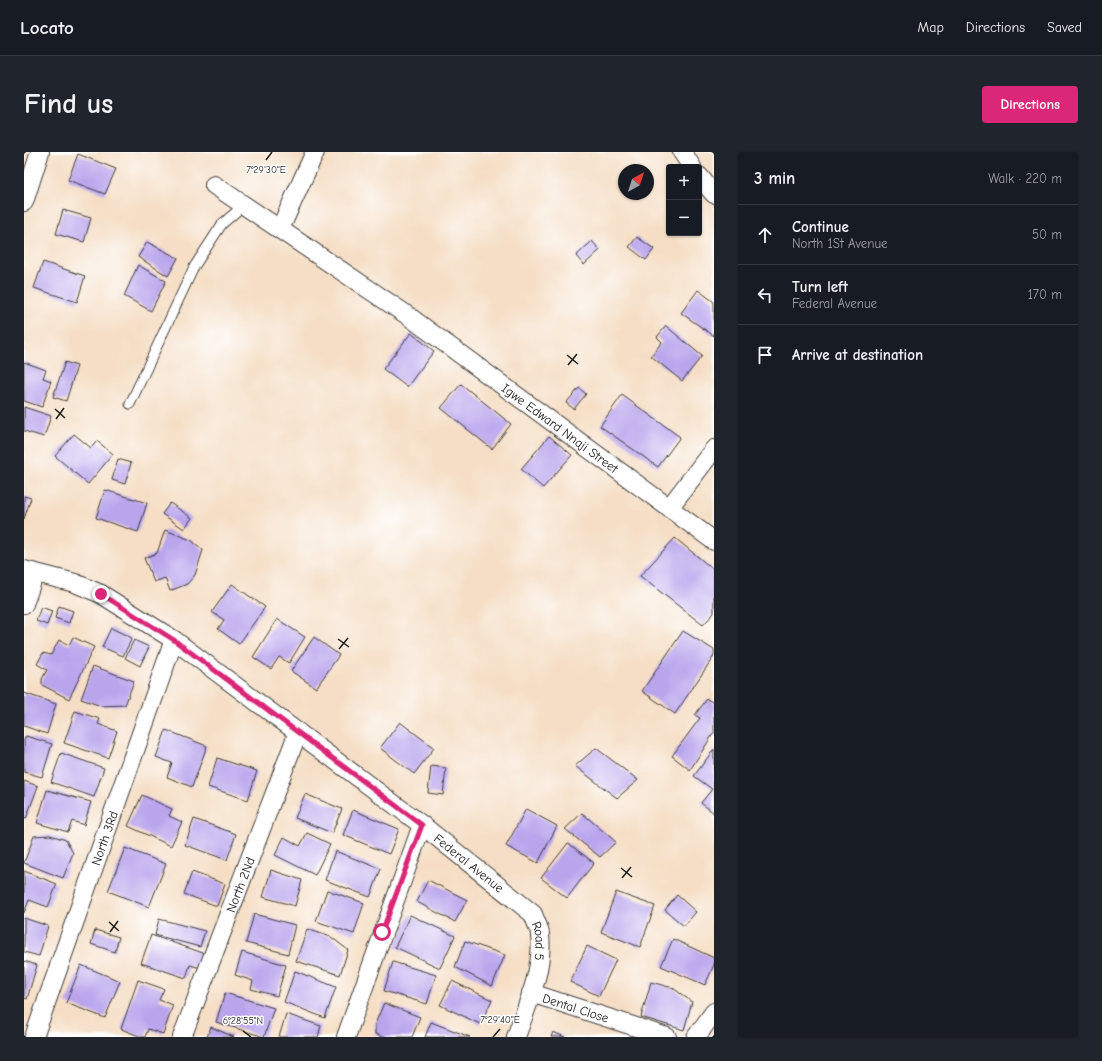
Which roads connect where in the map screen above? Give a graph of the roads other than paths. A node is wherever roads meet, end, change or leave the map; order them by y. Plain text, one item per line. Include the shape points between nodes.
1 (40, 152) edge
2 (315, 152) edge
3 (682, 152) edge
4 (690, 164) edge
5 (702, 180) edge
6 (214, 185) dead end
7 (714, 194) edge
8 (24, 202) edge
9 (244, 205) junction
10 (280, 229) junction
11 (130, 404) dead end
12 (714, 449) edge
13 (669, 508) junction
14 (714, 541) edge
15 (29, 571) edge
16 (24, 604) edge
17 (174, 640) junction
18 (298, 732) junction
19 (422, 825) junction
20 (533, 914) joint
21 (531, 993) junction
22 (714, 1012) edge
23 (34, 1037) edge
24 (182, 1037) edge
25 (346, 1037) edge
26 (516, 1037) edge
27 (667, 1037) edge
28 (696, 1037) edge

1 - 8 street
2 - 10 street
3 - 4 street
5 - 7 street
6 - 9 street, Igwe Edward Nnaji Street
9 - 10 street, Igwe Edward Nnaji Street
9 - 11 lane via 222,224 194,267
10 - 13 street, Igwe Edward Nnaji Street via 407,315
12 - 13 street
13 - 14 street, Igwe Edward Nnaji Street
15 - 16 street
15 - 17 street, Federal Avenue via 75,583 101,594
17 - 18 street, Federal Avenue
17 - 23 street, North 3Rd
18 - 19 street, Federal Avenue
18 - 24 street, North 2Nd
19 - 20 street, Federal Avenue
19 - 25 street
20 - 21 street, Road 5 via 540,933 540,952
21 - 26 street, Road 5
21 - 27 street, Dental Close
22 - 28 street

